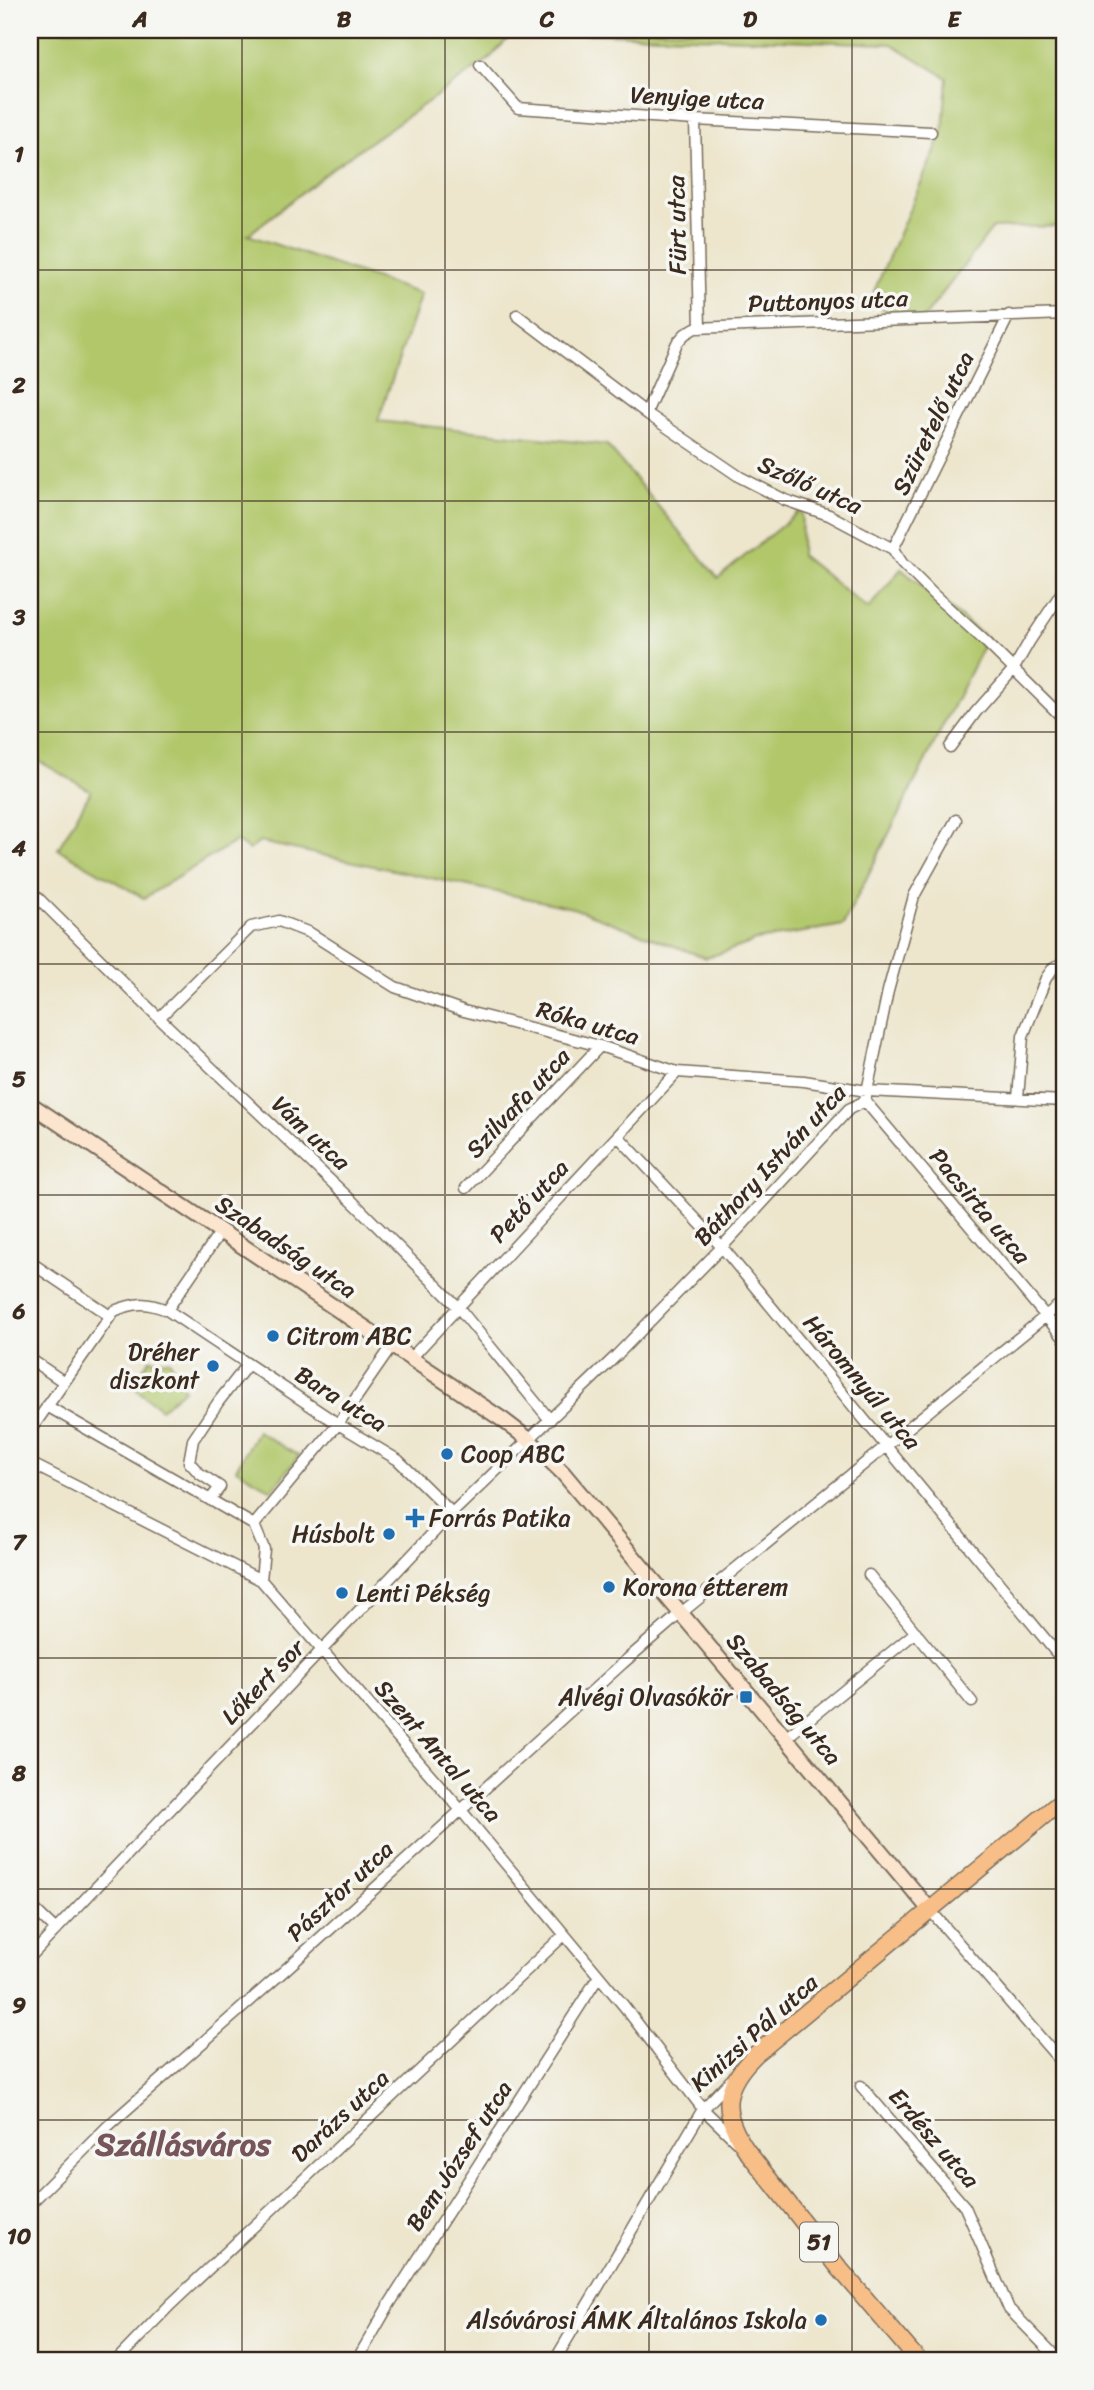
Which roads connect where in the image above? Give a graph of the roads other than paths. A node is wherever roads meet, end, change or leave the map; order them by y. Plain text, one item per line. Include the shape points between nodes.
1 (480, 65) dead end
2 (695, 120) junction
3 (931, 132) dead end
4 (517, 314) dead end
5 (1064, 314) edge
6 (1009, 315) junction
7 (700, 328) junction
8 (646, 413) junction
9 (893, 548) junction
10 (1064, 589) edge
11 (1013, 670) junction
12 (1064, 719) edge
13 (950, 747) dead end
14 (956, 820) dead end
15 (30, 890) edge
16 (1064, 963) edge
17 (159, 1017) junction
18 (600, 1046) junction
19 (677, 1072) junction
20 (866, 1096) junction
21 (1018, 1098) junction
22 (1064, 1101) edge
23 (30, 1104) edge
24 (618, 1136) junction
25 (466, 1188) dead end
26 (221, 1231) junction
27 (722, 1247) junction
28 (30, 1262) edge
29 (1064, 1301) edge
30 (458, 1307) junction
31 (167, 1310) junction
32 (110, 1316) junction
33 (1046, 1316) junction
34 (1064, 1338) edge
35 (392, 1346) junction
36 (30, 1359) edge
37 (411, 1359) junction
38 (248, 1364) junction
39 (64, 1382) junction
40 (47, 1406) junction
41 (550, 1420) junction
42 (338, 1424) junction
43 (30, 1431) edge
44 (528, 1438) junction
45 (887, 1445) junction
46 (30, 1463) edge
47 (210, 1500) junction
48 (452, 1513) junction
49 (254, 1525) junction
50 (869, 1575) dead end
51 (261, 1580) junction
52 (682, 1614) junction
53 (915, 1632) junction
54 (322, 1650) junction
55 (1064, 1662) edge
56 (972, 1703) dead end
57 (787, 1737) junction
58 (1064, 1799) edge
59 (460, 1809) junction
60 (30, 1905) edge
61 (930, 1910) junction
62 (56, 1930) junction
63 (564, 1935) junction
64 (30, 1957) edge
65 (599, 1976) junction
66 (1064, 2065) edge
67 (738, 2071) junction
68 (861, 2086) dead end
69 (703, 2109) junction
70 (747, 2151) junction
71 (30, 2204) edge
72 (117, 2360) edge
73 (357, 2360) edge
74 (555, 2360) edge
75 (918, 2360) edge
76 (1062, 2360) edge

1 - 2 street, Venyige utca via 518,108
2 - 3 street, Venyige utca
2 - 7 street, Fürt utca
4 - 8 street, Szőlő utca
5 - 6 street, Puttonyos utca
6 - 7 street, Puttonyos utca
6 - 9 street, Szüretelő utca
7 - 8 street via 677,343
8 - 9 street, Szőlő utca via 740,477
9 - 11 street, Szőlő utca via 933,595
10 - 11 street
11 - 12 street, Szőlő utca
11 - 13 street
14 - 20 street, Báthory István utca via 914,896
15 - 17 street, Vám utca
16 - 21 street via 1046,978 1023,1036
17 - 18 street, Róka utca via 251,927 279,920 310,933 395,986 464,1011
17 - 30 street, Vám utca
18 - 19 street, Róka utca
18 - 25 street, Szilvafa utca
19 - 20 street, Róka utca via 804,1081
19 - 24 street, Pető utca
20 - 21 street, Róka utca
20 - 27 street, Báthory István utca
20 - 33 street, Pacsirta utca
21 - 22 street, Róka utca
23 - 26 main road, Szabadság utca
24 - 27 street, Háromnyúl utca
24 - 30 street, Pető utca
26 - 31 street
26 - 35 main road, Szabadság utca
27 - 41 street, Báthory István utca
27 - 45 street, Háromnyúl utca
28 - 32 street
29 - 33 street, Pásztor utca
30 - 37 street, Pető utca
30 - 41 street, Vám utca
31 - 32 street, Bara utca via 131,1304
31 - 38 street, Bara utca
32 - 39 street
33 - 34 street, Pacsirta utca
33 - 45 street, Pásztor utca
35 - 37 main road, Szabadság utca
35 - 42 street
36 - 39 street
37 - 44 main road, Szabadság utca
38 - 42 street, Bara utca
38 - 47 street via 193,1440 189,1462 220,1487
39 - 40 street
40 - 43 street
40 - 47 street
41 - 44 street, Báthory István utca
42 - 48 street, Bara utca via 398,1460
42 - 49 street
44 - 48 street, Lőkert sor
44 - 52 main road, Szabadság utca
45 - 52 street, Pásztor utca
45 - 55 street, Háromnyúl utca
46 - 51 street, Szent Antal utca
47 - 49 street
48 - 54 street, Lőkert sor
49 - 51 street via 264,1549
50 - 53 street
51 - 54 street, Szent Antal utca
52 - 57 main road, Szabadság utca
52 - 59 street, Pásztor utca
53 - 56 street
53 - 57 street
54 - 59 street, Szent Antal utca
54 - 62 street, Lőkert sor
57 - 61 main road, Szabadság utca
58 - 61 main road, Kinizsi Pál utca
59 - 63 street, Szent Antal utca
59 - 71 street, Pásztor utca via 108,2126
60 - 62 street
61 - 66 street, Szabadság utca
61 - 67 main road, Kinizsi Pál utca
62 - 64 street, Lőkert sor
63 - 65 street, Szent Antal utca
63 - 72 street, Darázs utca
65 - 69 street, Szent Antal utca
65 - 73 street, Bem József utca
67 - 69 street, Kinizsi Pál utca
67 - 70 main road, Szent Antal utca / 51 via 728,2111 734,2133
68 - 76 street, Erdész utca via 965,2207 1009,2309
69 - 70 street, Szent Antal utca
69 - 74 street, Kinizsi Pál utca
70 - 75 main road, Szent Antal utca / 51

